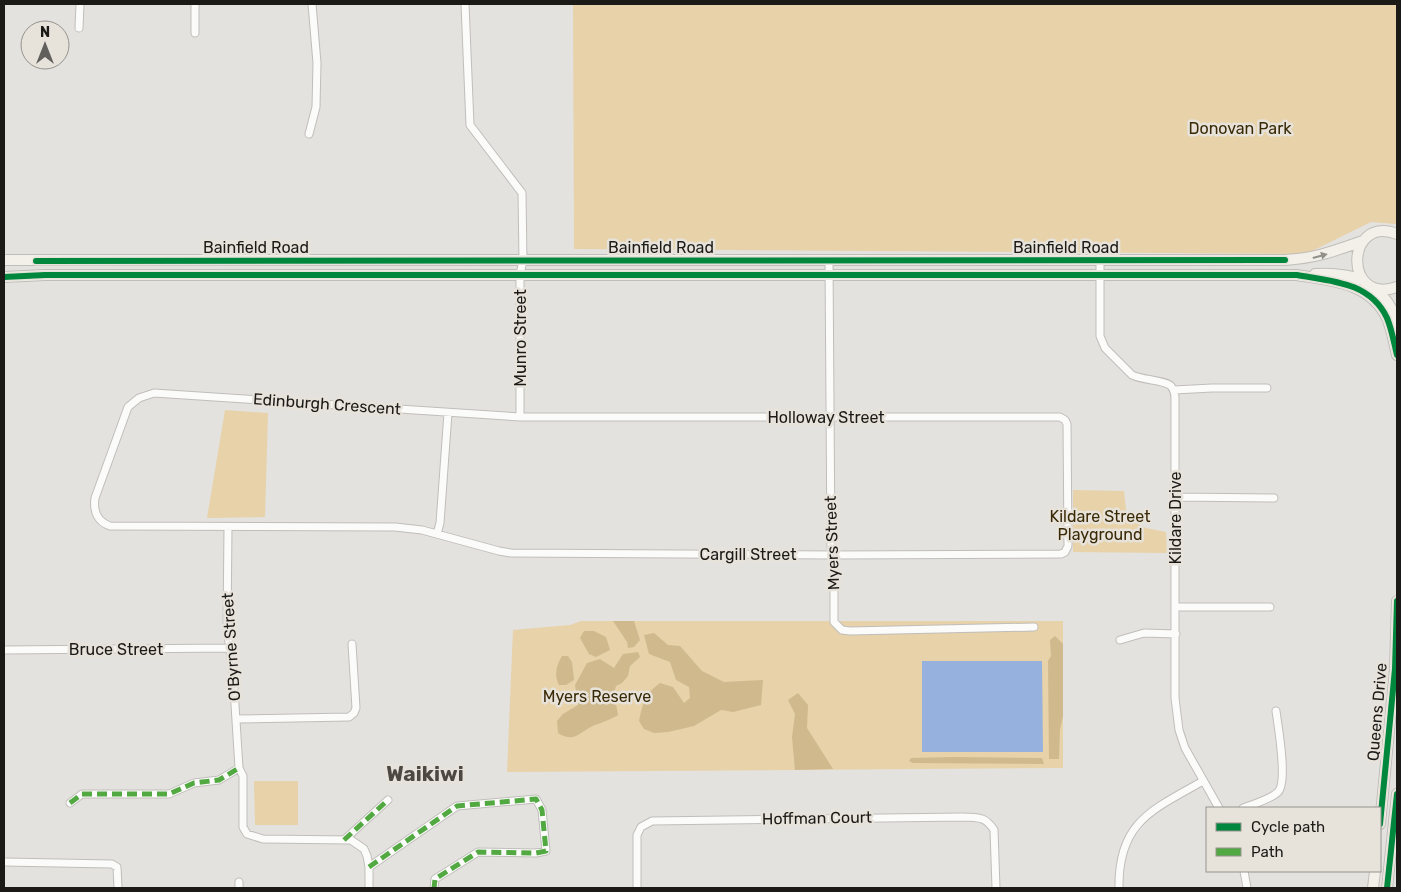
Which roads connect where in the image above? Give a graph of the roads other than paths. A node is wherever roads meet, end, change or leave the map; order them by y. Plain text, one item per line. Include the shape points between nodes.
1 (80, 4) edge
2 (195, 4) edge
3 (312, 4) edge
4 (465, 4) edge
5 (79, 28) dead end
6 (195, 33) dead end
7 (309, 134) dead end
8 (1397, 234) edge
9 (1363, 241) junction
10 (9, 261) edge
11 (144, 261) junction
12 (372, 261) junction
13 (523, 261) junction
14 (672, 261) junction
15 (829, 261) junction
16 (1100, 261) junction
17 (373, 274) junction
18 (520, 274) junction
19 (672, 274) junction
20 (829, 274) junction
21 (144, 275) junction
22 (1100, 275) junction
23 (1297, 275) junction
24 (9, 277) edge
25 (1363, 280) junction
26 (1397, 287) edge
27 (1374, 288) junction
28 (1397, 323) edge
29 (1397, 355) edge
30 (1267, 388) dead end
31 (1174, 390) junction
32 (448, 413) junction
33 (520, 417) junction
34 (830, 417) junction
35 (1174, 497) junction
36 (1274, 498) dead end
37 (228, 527) junction
38 (437, 534) junction
39 (1062, 554) joint
40 (833, 555) junction
41 (1397, 601) edge
42 (1176, 607) junction
43 (1270, 607) dead end
44 (1034, 627) dead end
45 (1176, 634) junction
46 (1120, 640) dead end
47 (1397, 643) edge
48 (352, 644) dead end
49 (229, 648) junction
50 (4, 650) edge
51 (1276, 711) dead end
52 (237, 719) junction
53 (239, 768) junction
54 (1203, 781) junction
55 (1397, 794) edge
56 (388, 800) dead end
57 (70, 804) dead end
58 (1218, 807) edge
59 (1245, 807) edge
60 (1381, 815) edge
61 (344, 840) junction
62 (4, 862) edge
63 (369, 867) junction
64 (1244, 872) edge
65 (1375, 872) edge
66 (118, 888) edge
67 (369, 888) edge
68 (434, 888) edge
69 (637, 888) edge
70 (996, 888) edge
71 (1119, 888) edge
72 (1247, 888) edge
73 (1373, 888) edge
74 (1387, 888) edge

1 - 5 street
2 - 6 street
3 - 7 street via 317,63 316,106
4 - 13 street, Munro Street via 470,125 522,193
8 - 9 main road, Bainfield Road via 1375,233
16 -> 9 main road, Bainfield Road via 1307,259
9 - 25 main road via 1356,261
10 - 11 main road, Bainfield Road
10 - 24 main road
11 - 12 main road, Bainfield Road
11 - 21 main road
12 - 13 main road, Bainfield Road
12 - 17 main road
13 - 14 main road, Bainfield Road
13 - 18 street, Munro Street
14 - 15 main road, Bainfield Road
14 - 19 main road
15 - 16 main road, Bainfield Road
15 - 20 street, Myers Street
16 - 22 street
17 - 18 main road, Bainfield Road
17 - 21 main road, Bainfield Road
18 - 19 main road, Bainfield Road
18 - 33 street, Munro Street
19 - 20 main road, Bainfield Road
20 - 22 main road, Bainfield Road
20 - 34 street, Myers Street
21 - 24 main road, Bainfield Road
22 - 23 main road, Bainfield Road
22 - 31 street via 1100,336 1105,348 1132,375 1168,384
23 - 25 main road, Bainfield Road via 1333,273
23 - 29 main road, Bainfield Road via 1352,286 1372,298 1382,308 1390,326
25 - 27 main road, Bainfield Road
26 - 27 main road via 1389,290
27 - 28 main road via 1383,295
30 - 31 street
31 - 35 street, Kildare Drive
32 - 33 street, Holloway Street
32 - 37 street, Edinburgh Crescent via 154,393 132,402 95,498 94,509 100,521 122,528
32 - 38 street
33 - 34 street, Holloway Street
34 - 39 street, Holloway Street via 1060,417 1067,424 1068,549
34 - 40 street, Myers Street via 830,547
35 - 36 street
35 - 42 street, Kildare Drive
37 - 38 street, Edinburgh Crescent via 395,527
37 - 49 street, O'Byrne Street
38 - 40 street, Cargill Street via 511,553
39 - 40 street, Cargill Street
40 - 44 street, Myers Street via 833,618 842,630
41 - 47 main road, Queens Drive
42 - 43 street
42 - 45 street, Kildare Drive
45 - 46 street via 1144,633
45 - 54 street, Kildare Drive via 1174,698 1179,730
47 - 60 main road, Queens Drive
48 - 52 street via 356,708 349,717
49 - 50 street, Bruce Street
49 - 52 street, O'Byrne Street
51 - 59 street via 1282,786 1277,794
52 - 53 street, O'Byrne Street
53 - 57 street via 219,780 194,783 170,794 82,794
53 - 61 street, O'Byrne Street via 243,776 243,826 247,834 263,839
54 - 58 street, Kildare Drive
54 - 71 street via 1139,821 1124,846
55 - 74 main road
56 - 61 street
61 - 63 street via 351,840 364,849
62 - 66 street via 112,864 117,867
63 - 67 street
63 - 68 street via 457,806 536,800 542,810 546,851 478,852 435,879
64 - 72 street
65 - 73 main road
69 - 70 street, Hoffman Court via 637,834 641,827 652,821 964,817 982,818 994,830

